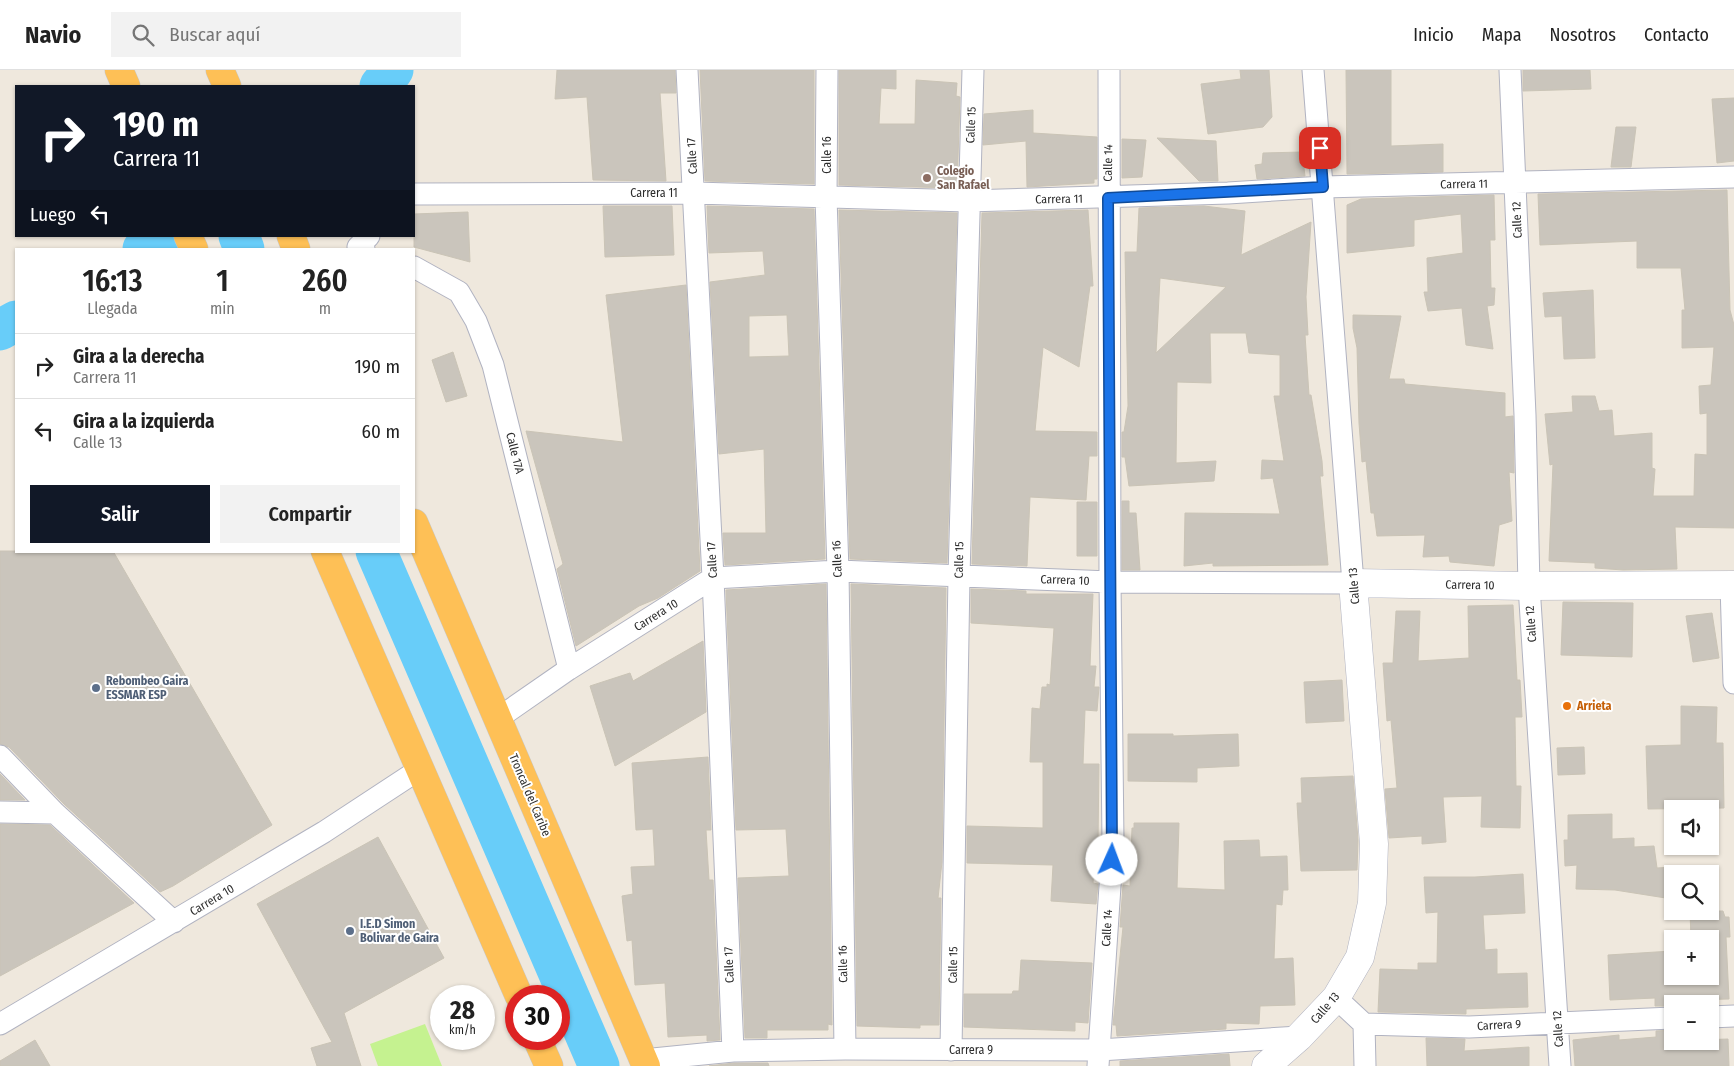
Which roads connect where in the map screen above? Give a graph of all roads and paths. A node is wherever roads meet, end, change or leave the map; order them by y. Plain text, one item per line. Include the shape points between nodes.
1 (119, 70) edge
2 (220, 70) edge
3 (687, 70) edge
4 (827, 70) edge
5 (973, 70) edge
6 (1109, 70) edge
7 (1313, 70) edge
8 (1510, 70) edge
9 (126, 85) edge
10 (227, 85) edge
11 (1734, 177) edge
12 (1515, 182) junction
13 (1323, 187) junction
14 (415, 194) edge
15 (695, 194) junction
16 (826, 197) junction
17 (1108, 198) junction
18 (968, 201) junction
19 (415, 268) edge
20 (415, 525) edge
21 (326, 553) edge
22 (838, 571) junction
23 (958, 576) junction
24 (713, 578) junction
25 (1110, 582) junction
26 (1353, 583) junction
27 (1733, 585) edge
28 (1529, 586) junction
29 (569, 670) junction
30 (1734, 683) edge
31 (497, 719) junction
32 (0, 756) edge
33 (420, 769) junction
34 (0, 812) edge
35 (55, 813) junction
36 (174, 922) junction
37 (514, 985) edge
38 (1336, 998) junction
39 (1734, 1016) edge
40 (1719, 1017) edge
41 (1664, 1018) edge
42 (1559, 1023) junction
43 (0, 1024) edge
44 (1364, 1024) junction
45 (1299, 1037) junction
46 (845, 1049) junction
47 (542, 1050) edge
48 (951, 1050) junction
49 (733, 1051) junction
50 (1099, 1058) edge
51 (645, 1063) edge
52 (549, 1066) edge
53 (1266, 1066) edge
54 (1365, 1066) edge
55 (1560, 1066) edge

1 - 9 highway
2 - 10 highway
3 - 15 street, Calle 17
4 - 16 street, Calle 16
5 - 18 street, Calle 15
6 - 17 street, Calle 14
7 - 13 street, Calle 13
8 - 12 street, Calle 12
11 - 12 street, Carrera 11
12 - 13 street, Carrera 11
12 - 28 street, Calle 12
13 - 17 street, Carrera 11
13 - 26 street, Calle 13
14 - 15 street, Carrera 11
15 - 16 street, Carrera 11
15 - 24 street, Calle 17
16 - 18 street, Carrera 11
16 - 22 street, Calle 16
17 - 18 street, Carrera 11
17 - 25 street, Calle 14
18 - 23 street, Calle 15
19 - 29 street, Calle 17A via 459,292 487,347
20 - 31 highway, Troncal del Caribe
21 - 33 highway
22 - 23 street, Carrera 10
22 - 24 street, Carrera 10
22 - 46 street, Calle 16
23 - 25 street, Carrera 10
23 - 48 street, Calle 15
24 - 29 street, Carrera 10
24 - 49 street, Calle 17
25 - 26 street, Carrera 10
25 - 50 street, Calle 14 via 1113,841
26 - 28 main road, Carrera 10
26 - 38 main road, Calle 13 via 1374,844 1372,903 1360,957
27 - 28 main road, Carrera 10
27 - 30 street
28 - 42 street, Calle 12
29 - 31 street, Carrera 10
31 - 51 highway, Troncal del Caribe
32 - 35 street
33 - 36 street, Carrera 10 via 324,832
33 - 37 highway
34 - 35 street
35 - 36 street
36 - 43 street, Carrera 10
38 - 44 street
38 - 45 main road, Calle 13
39 - 40 street
41 - 42 street, Carrera 9
42 - 44 street, Carrera 9 via 1469,1027
42 - 55 street, Calle 12
44 - 54 street
45 - 50 street, Carrera 9
45 - 53 main road, Calle 13
46 - 48 street, Carrera 9
46 - 49 street, Carrera 9
47 - 52 highway
48 - 50 street, Carrera 9
49 - 51 street, Carrera 9

